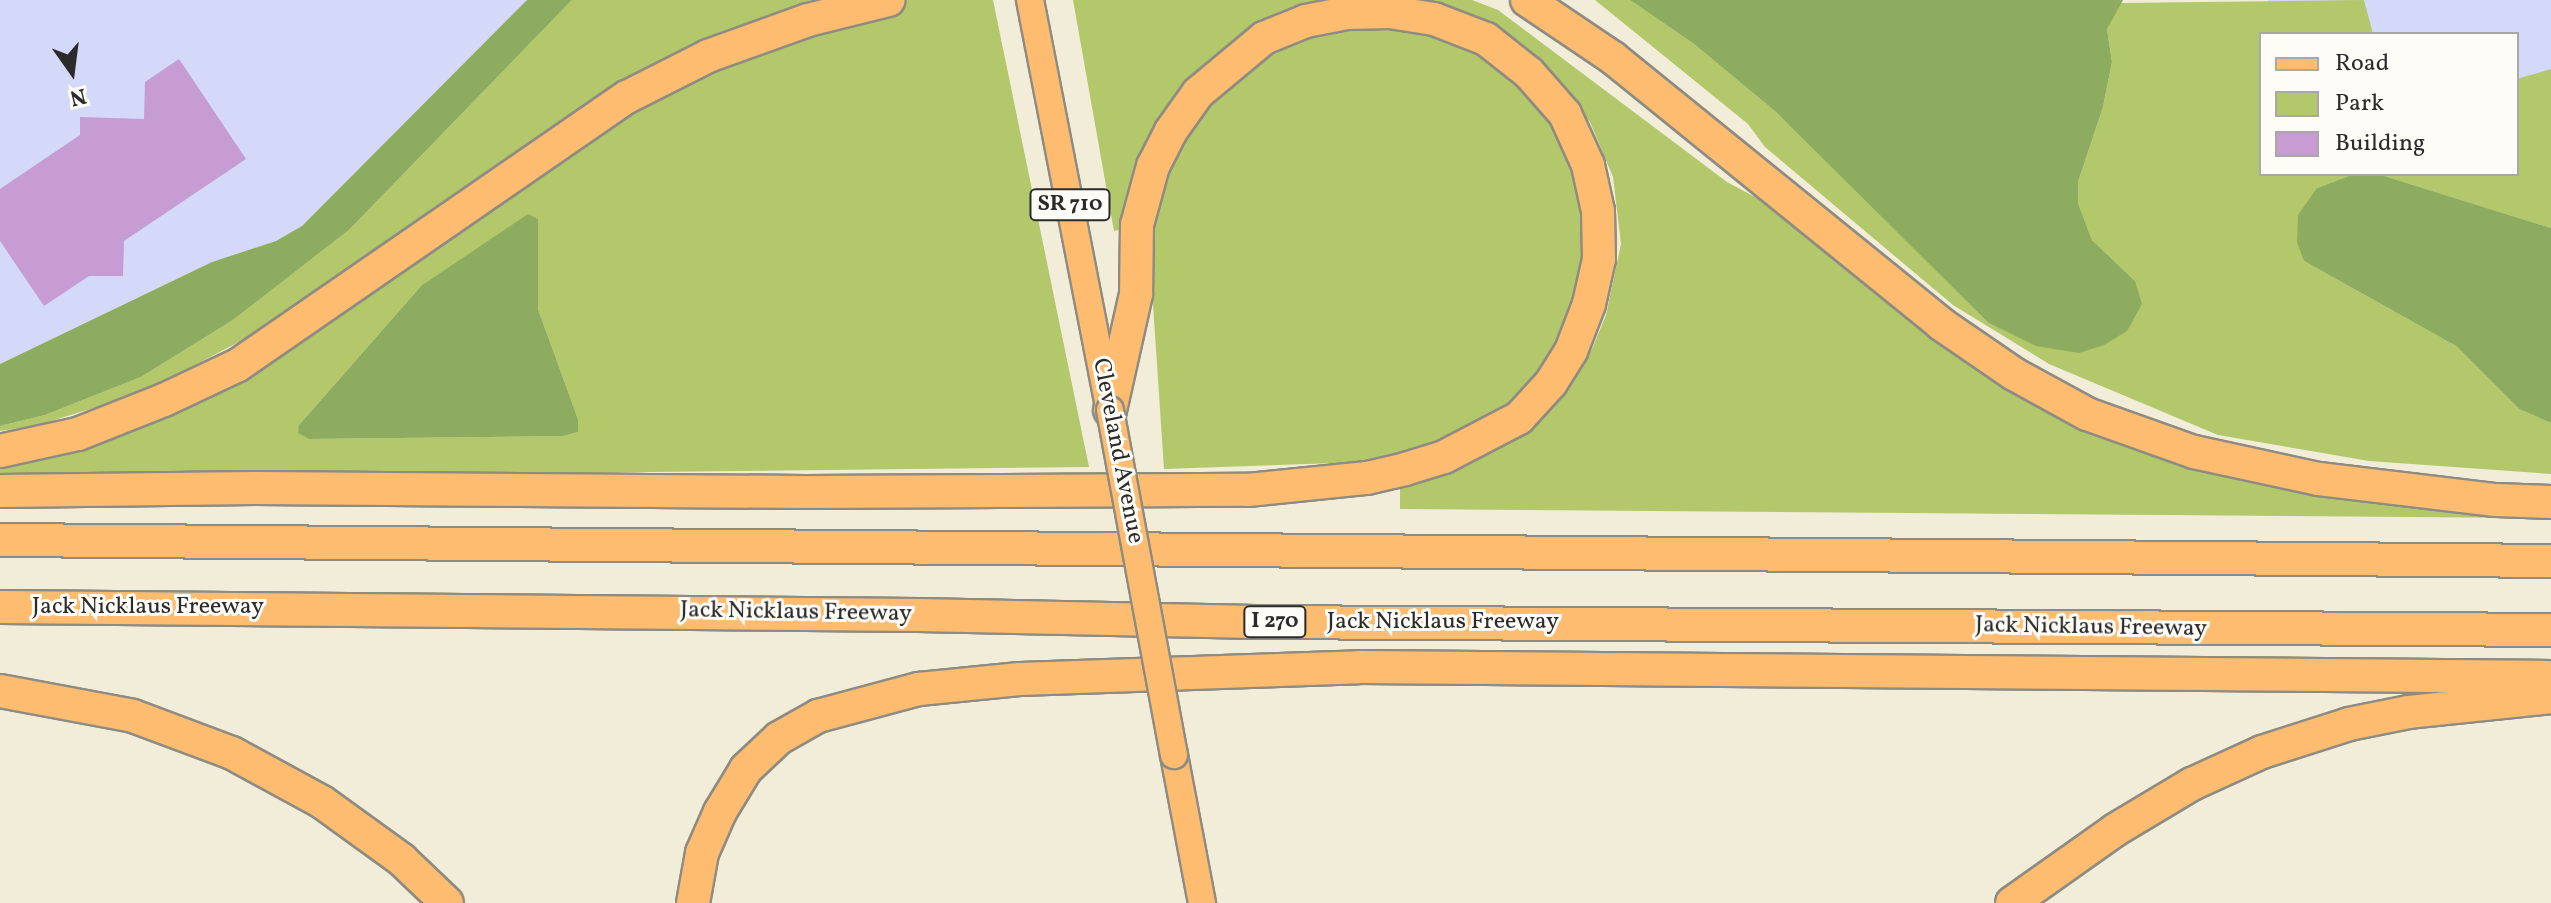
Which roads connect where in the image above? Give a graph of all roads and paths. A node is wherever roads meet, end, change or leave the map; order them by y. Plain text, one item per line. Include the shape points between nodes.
1 (889, 0) edge
2 (1030, 0) edge
3 (1527, 0) edge
4 (1110, 410) junction
5 (0, 451) edge
6 (0, 491) edge
7 (2551, 502) edge
8 (0, 540) edge
9 (2551, 561) edge
10 (0, 607) edge
11 (2551, 630) edge
12 (2551, 677) edge
13 (0, 691) edge
14 (2551, 697) edge
15 (447, 903) edge
16 (693, 903) edge
17 (1202, 903) edge
18 (2012, 903) edge

1 - 5 highway via 808,20 708,56 640,90 238,365 78,434
2 - 4 main road, Cleveland Avenue / SR 710
3 - 7 highway via 1613,58 1941,324 2014,374 2087,414 2194,452 2319,479
4 - 6 highway via 1136,294 1137,225 1153,166 1198,93 1264,38 1306,21 1347,13 1434,19 1486,39 1529,73 1565,114 1588,165 1599,259 1571,351 1519,418 1444,457 1392,472 1248,490
4 - 17 main road, Cleveland Avenue / SR 710, bridge
8 - 9 highway
10 - 11 highway, Jack Nicklaus Freeway / I 270
12 - 16 highway via 1359,667 1020,679 919,689 818,716 779,738 746,769 702,853
13 - 15 highway via 133,716 232,753 322,802 402,860
14 - 18 highway via 2409,712 2349,724 2262,752 2192,784 2115,830

